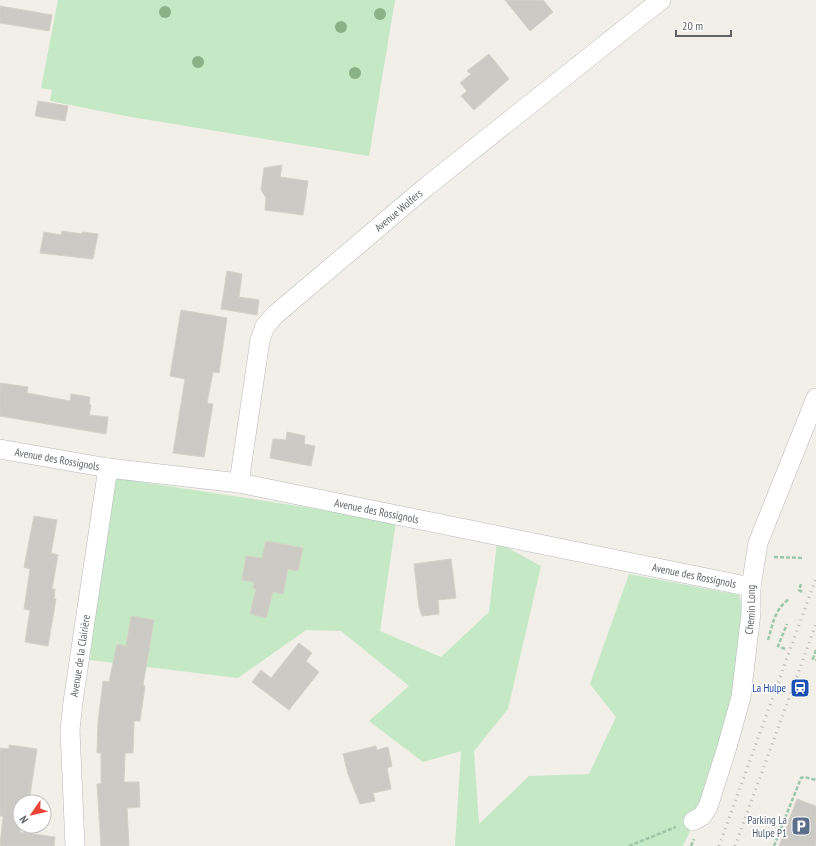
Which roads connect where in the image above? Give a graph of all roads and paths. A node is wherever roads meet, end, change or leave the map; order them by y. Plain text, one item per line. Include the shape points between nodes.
1 (661, 0) edge
2 (816, 398) edge
3 (0, 449) edge
4 (108, 468) junction
5 (239, 484) junction
6 (756, 557) junction
7 (804, 558) dead end
8 (801, 584) dead end
9 (751, 587) junction
10 (804, 593) dead end
11 (786, 624) dead end
12 (784, 649) dead end
13 (816, 650) edge
14 (816, 660) edge
15 (816, 780) edge
16 (693, 821) joint
17 (75, 846) edge
18 (629, 846) edge
19 (774, 846) edge

1 - 5 street, Avenue Wolfers via 426,187 265,326 260,340
2 - 6 street, Chemin Long via 758,543
3 - 4 street, Avenue des Rossignols
4 - 5 street, Avenue des Rossignols
4 - 17 street, Avenue de la Clairière via 71,722
5 - 9 street, Avenue des Rossignols
6 - 7 path
6 - 9 street, Chemin Long
8 - 10 path via 799,590
9 - 16 street, Chemin Long via 751,612 741,697 708,807 702,816
11 - 12 path via 778,646
13 - 14 path via 813,658
15 - 19 path via 801,778
16 - 18 path

